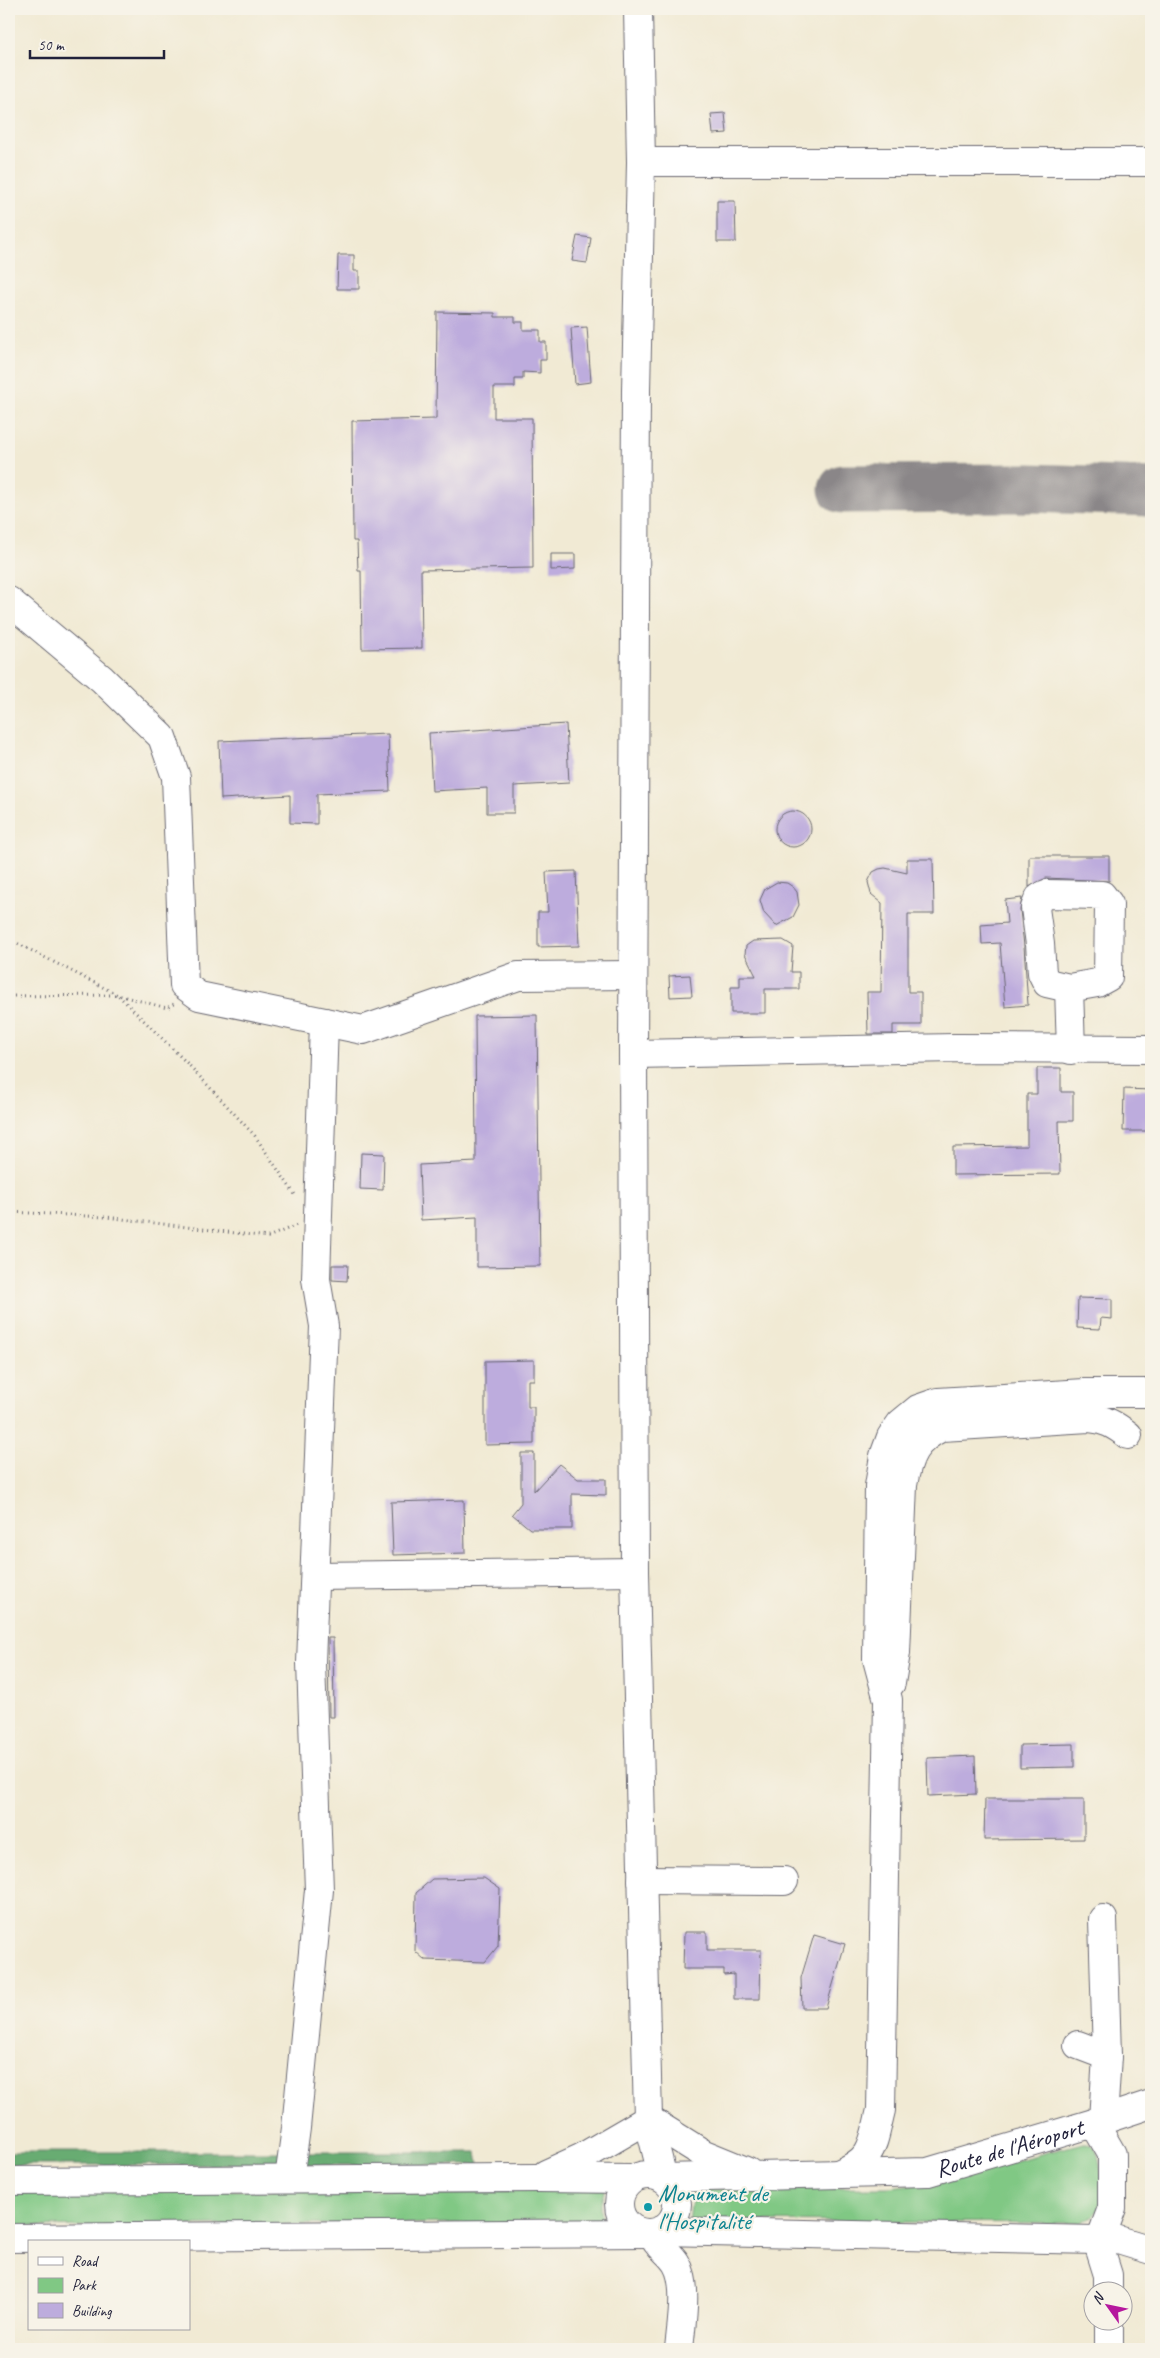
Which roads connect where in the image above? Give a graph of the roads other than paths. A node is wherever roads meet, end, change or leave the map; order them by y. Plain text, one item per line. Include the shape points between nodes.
1 (638, 9) edge
2 (641, 162) junction
3 (1151, 162) edge
4 (9, 601) edge
5 (633, 975) junction
6 (1069, 988) dead end
7 (324, 1022) junction
8 (1151, 1049) edge
9 (1071, 1050) junction
10 (633, 1054) junction
11 (1151, 1393) edge
12 (1134, 1433) dead end
13 (635, 1572) junction
14 (315, 1576) junction
15 (888, 1700) junction
16 (642, 1880) junction
17 (784, 1881) dead end
18 (1103, 1919) dead end
19 (1078, 2045) dead end
20 (1107, 2056) junction
21 (1151, 2104) edge
22 (648, 2119) junction
23 (1098, 2122) junction
24 (838, 2174) junction
25 (756, 2176) junction
26 (538, 2178) junction
27 (663, 2178) junction
28 (289, 2179) junction
29 (631, 2179) junction
30 (9, 2181) edge
31 (652, 2232) junction
32 (1099, 2237) junction
33 (9, 2238) edge
34 (1151, 2250) edge
35 (1108, 2280) edge
36 (1108, 2330) edge
37 (679, 2349) edge
38 (1109, 2349) edge

1 - 2 main road
2 - 3 main road
2 - 5 main road via 636,391
4 - 7 main road via 102,679 162,737 176,777 184,985 199,996
5 - 7 main road via 518,976 363,1030
5 - 10 main road
6 - 9 main road
7 - 14 main road via 316,1279 324,1326
8 - 9 main road
9 - 10 main road via 955,1048
10 - 13 main road
11 - 15 main road via 1085,1393 938,1402 918,1410 901,1423 884,1456 879,1486 877,1659
12 - 15 main road via 1101,1419 1089,1418 942,1427 927,1434 915,1447 903,1485 896,1653
13 - 14 main road
13 - 16 main road
14 - 28 main road via 312,1663 319,1890
15 - 24 main road via 881,2110 865,2159
16 - 17 main road
16 - 22 main road
18 - 20 main road
19 - 20 main road
20 - 23 main road
21 - 23 main road
22 - 25 main road via 704,2154
22 - 26 main road via 581,2158
22 - 27 main road
22 - 29 main road
23 - 24 main road, Route de l'Aéroport via 928,2172
23 - 32 main road, Route de l'Aéroport via 1112,2154 1112,2208
24 - 25 main road, Route de l'Aéroport
25 - 27 main road, Route de l'Aéroport
26 - 28 main road
26 - 29 main road
27 - 29 main road via 647,2174
27 - 31 main road via 675,2192 677,2201 673,2219
28 - 30 main road
29 - 31 main road via 619,2196 620,2211 627,2225 635,2231
31 - 32 main road
31 - 33 main road
31 - 37 main road via 657,2244 676,2262 682,2277
32 - 34 main road
32 - 35 main road
36 - 38 main road

